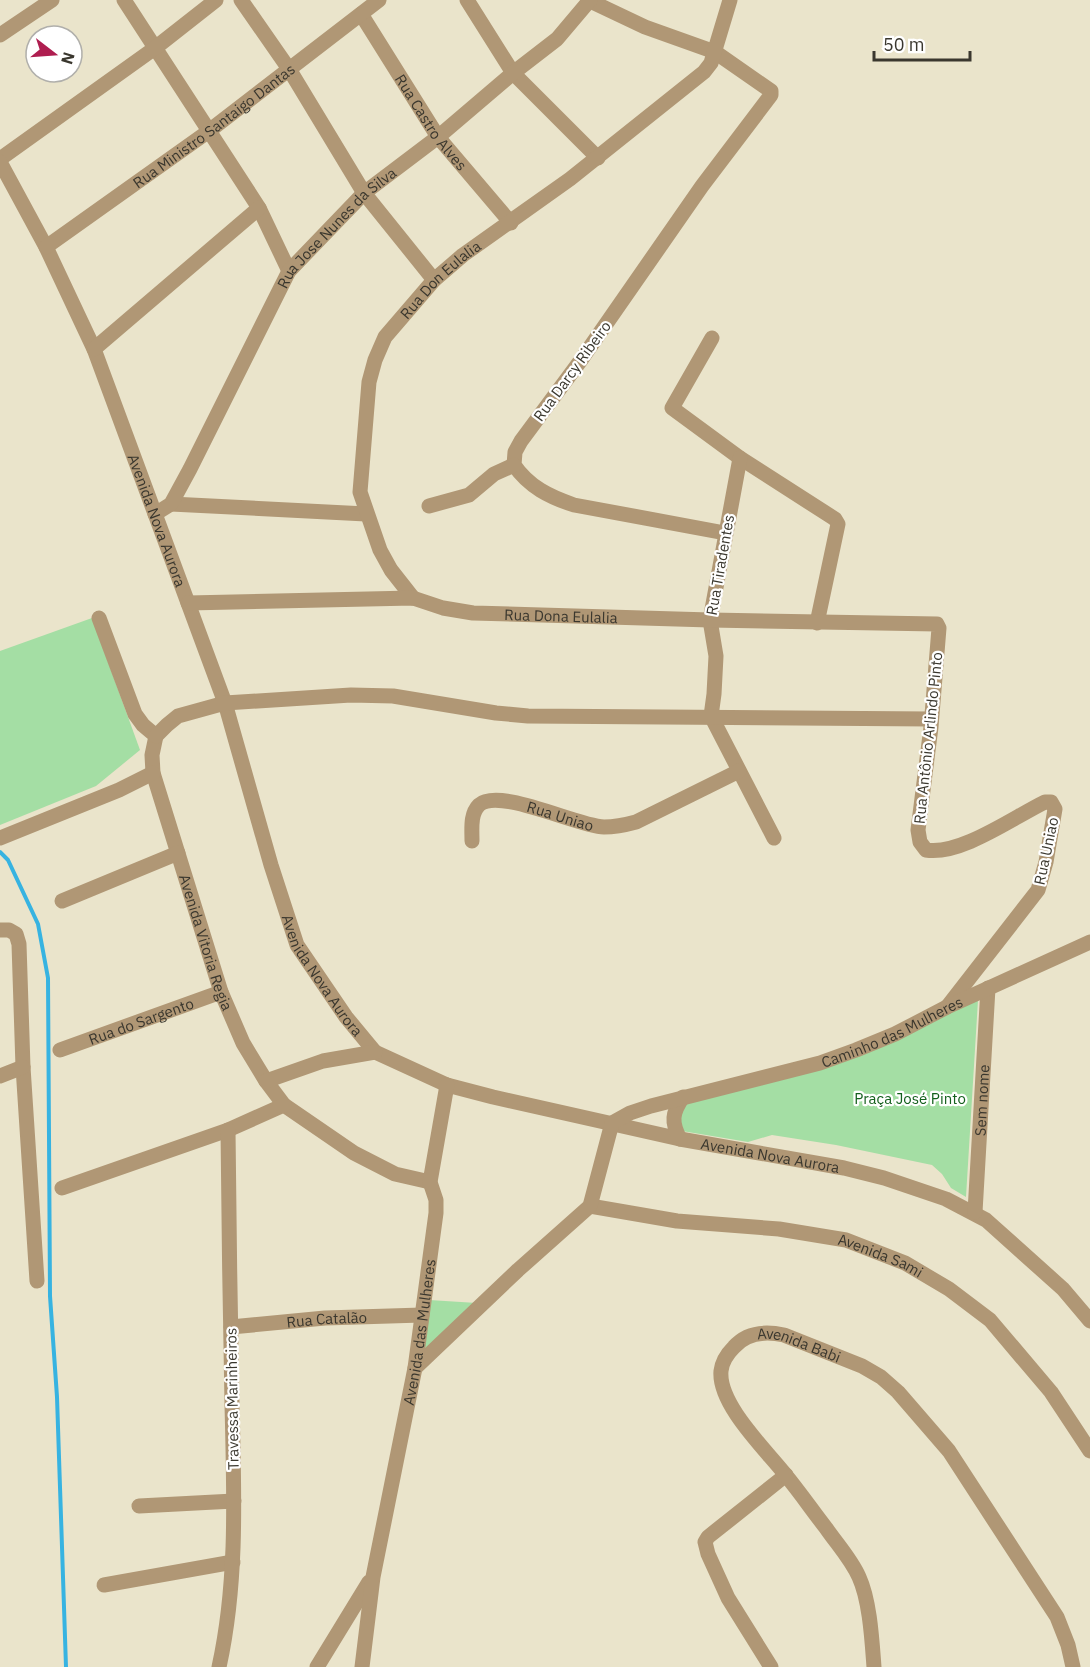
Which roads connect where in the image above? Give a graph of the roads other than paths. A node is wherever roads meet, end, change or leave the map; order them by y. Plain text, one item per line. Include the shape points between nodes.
1 (52, 0) edge
2 (124, 0) edge
3 (216, 0) edge
4 (241, 0) edge
5 (378, 0) edge
6 (467, 0) edge
7 (589, 0) edge
8 (730, 0) edge
9 (361, 14) junction
10 (0, 35) edge
11 (155, 48) junction
12 (715, 52) junction
13 (289, 69) junction
14 (513, 73) junction
15 (209, 131) junction
16 (438, 137) junction
17 (598, 158) junction
18 (2, 168) edge
19 (364, 194) junction
20 (259, 208) junction
21 (510, 223) junction
22 (46, 248) junction
23 (289, 271) junction
24 (434, 280) junction
25 (712, 338) dead end
26 (94, 349) junction
27 (740, 458) junction
28 (514, 465) junction
29 (171, 504) junction
30 (429, 506) dead end
31 (155, 514) junction
32 (366, 514) junction
33 (725, 533) junction
34 (413, 598) junction
35 (188, 603) junction
36 (99, 618) dead end
37 (710, 620) junction
38 (817, 622) junction
39 (937, 624) joint
40 (225, 703) junction
41 (711, 716) junction
42 (931, 719) junction
43 (156, 736) junction
44 (739, 771) junction
45 (153, 773) junction
46 (2, 837) edge
47 (774, 838) dead end
48 (472, 840) dead end
49 (926, 850) joint
50 (178, 853) junction
51 (62, 901) dead end
52 (0, 930) edge
53 (1090, 942) edge
54 (988, 988) junction
55 (221, 992) junction
56 (947, 1007) junction
57 (60, 1050) dead end
58 (375, 1052) junction
59 (23, 1067) junction
60 (0, 1076) edge
61 (267, 1081) junction
62 (447, 1085) junction
63 (683, 1097) junction
64 (284, 1105) junction
65 (612, 1123) junction
66 (228, 1130) junction
67 (680, 1139) junction
68 (430, 1182) junction
69 (62, 1188) dead end
70 (590, 1206) junction
71 (975, 1212) junction
72 (37, 1281) dead end
73 (422, 1315) junction
74 (1090, 1321) edge
75 (231, 1327) junction
76 (415, 1368) junction
77 (1090, 1451) edge
78 (786, 1476) junction
79 (234, 1501) junction
80 (139, 1506) dead end
81 (233, 1562) junction
82 (373, 1577) junction
83 (104, 1585) dead end
84 (219, 1667) edge
85 (317, 1667) edge
86 (362, 1667) edge
87 (771, 1667) edge
88 (874, 1667) edge
89 (1072, 1667) edge

1 - 10 street
2 - 11 street
3 - 11 street
4 - 13 street
5 - 9 street, Rua Ministro Santaigo Dantas
6 - 14 street
7 - 12 street via 645,27
7 - 14 street, Rua Jose Nunes da Silva via 557,39
8 - 12 street, Rua Don Eulalia
9 - 13 street, Rua Ministro Santaigo Dantas
9 - 16 street, Rua Castro Alves
11 - 15 street
11 - 18 street
12 - 17 street, Rua Don Eulalia via 704,72
12 - 28 street, Rua Darcy Ribeiro via 771,91 771,95 521,441
13 - 15 street, Rua Ministro Santaigo Dantas
13 - 19 street
14 - 16 street, Rua Jose Nunes da Silva
14 - 17 street
15 - 20 street
15 - 22 street, Rua Ministro Santaigo Dantas
16 - 19 street, Rua Jose Nunes da Silva
16 - 21 street, Rua Castro Alves
17 - 21 street, Rua Don Eulalia
18 - 22 street, Avenida Nova Aurora
19 - 23 street, Rua Jose Nunes da Silva
19 - 24 street
20 - 23 street
20 - 26 street
21 - 24 street, Rua Don Eulalia
22 - 26 street, Avenida Nova Aurora
23 - 29 street, Rua Jose Nunes da Silva
24 - 32 street, Rua Don Eulalia via 385,337 375,360 369,382 360,492
25 - 27 street via 672,408
26 - 31 street, Avenida Nova Aurora
27 - 33 street, Rua Tiradentes
27 - 38 street via 838,524
28 - 30 street via 494,474 469,495
28 - 33 street via 552,498
29 - 31 street
29 - 32 street
31 - 35 street, Avenida Nova Aurora
32 - 34 street, Rua Don Eulalia via 391,570
33 - 37 street, Rua Tiradentes
34 - 35 street, Rua Dona Eulalia
34 - 37 street, Rua Dona Eulalia via 473,613
35 - 40 street, Avenida Nova Aurora
36 - 43 street via 135,714
37 - 38 street, Rua Dona Eulalia
37 - 41 street, Rua Tiradentes via 716,656
38 - 39 street, Rua Dona Eulalia
39 - 42 street, Rua Antônio Arlindo Pinto
40 - 41 street via 370,694 528,716
40 - 43 street via 178,716
40 - 58 street, Avenida Nova Aurora via 297,945
41 - 42 street
41 - 44 street
42 - 49 street, Rua Antônio Arlindo Pinto via 918,830
43 - 45 street, Avenida Vitoria Regia
44 - 47 street
44 - 48 street, Rua Uniao via 622,826 585,824 520,804 488,801 475,811
45 - 46 street
45 - 50 street, Avenida Vitoria Regia
49 - 56 street, Rua Uniao via 945,851 1045,802 1054,804 1038,890
50 - 51 street
50 - 55 street, Avenida Vitoria Regia
52 - 59 street via 16,934 19,944
53 - 54 street, Caminho das Mulheres
54 - 56 street, Caminho das Mulheres
54 - 71 street, Sem nome
55 - 57 street, Rua do Sargento
55 - 61 street, Avenida Vitoria Regia via 243,1043
56 - 63 street, Caminho das Mulheres via 895,1034 820,1063
58 - 61 street via 323,1061
58 - 62 street, Avenida Nova Aurora
59 - 60 street
59 - 72 street
61 - 64 street, Avenida Vitoria Regia
62 - 65 street, Avenida Nova Aurora
62 - 68 street, Avenida das Mulheres
63 - 65 street, Caminho das Mulheres via 630,1113
63 - 67 street via 672,1119
64 - 66 street
64 - 68 street, Avenida Vitoria Regia via 375,1166
65 - 67 street, Avenida Nova Aurora
65 - 70 street
66 - 69 street
66 - 75 street, Travessa Marinheiros
67 - 71 street, Avenida Nova Aurora via 884,1178
68 - 73 street, Avenida das Mulheres via 436,1213
70 - 76 street
70 - 77 street, Avenida Sami via 677,1221 779,1229 846,1240 905,1263 990,1320 1051,1392
71 - 74 street, Avenida Nova Aurora via 1063,1289
73 - 75 street, Rua Catalão via 325,1318
73 - 76 street, Avenida das Mulheres
75 - 79 street, Travessa Marinheiros
76 - 82 street, Avenida das Mulheres
78 - 87 street via 705,1542 728,1598
78 - 88 street, Avenida Babi via 860,1578
78 - 89 street, Avenida Babi via 739,1418 724,1391 721,1370 727,1355 737,1343 756,1332 784,1335 862,1366 898,1392 949,1451 1057,1617
79 - 80 street
79 - 81 street, Travessa Marinheiros
81 - 83 street
81 - 84 street, Travessa Marinheiros
82 - 85 street, Avenida das Mulheres
82 - 86 street, Avenida das Mulheres

